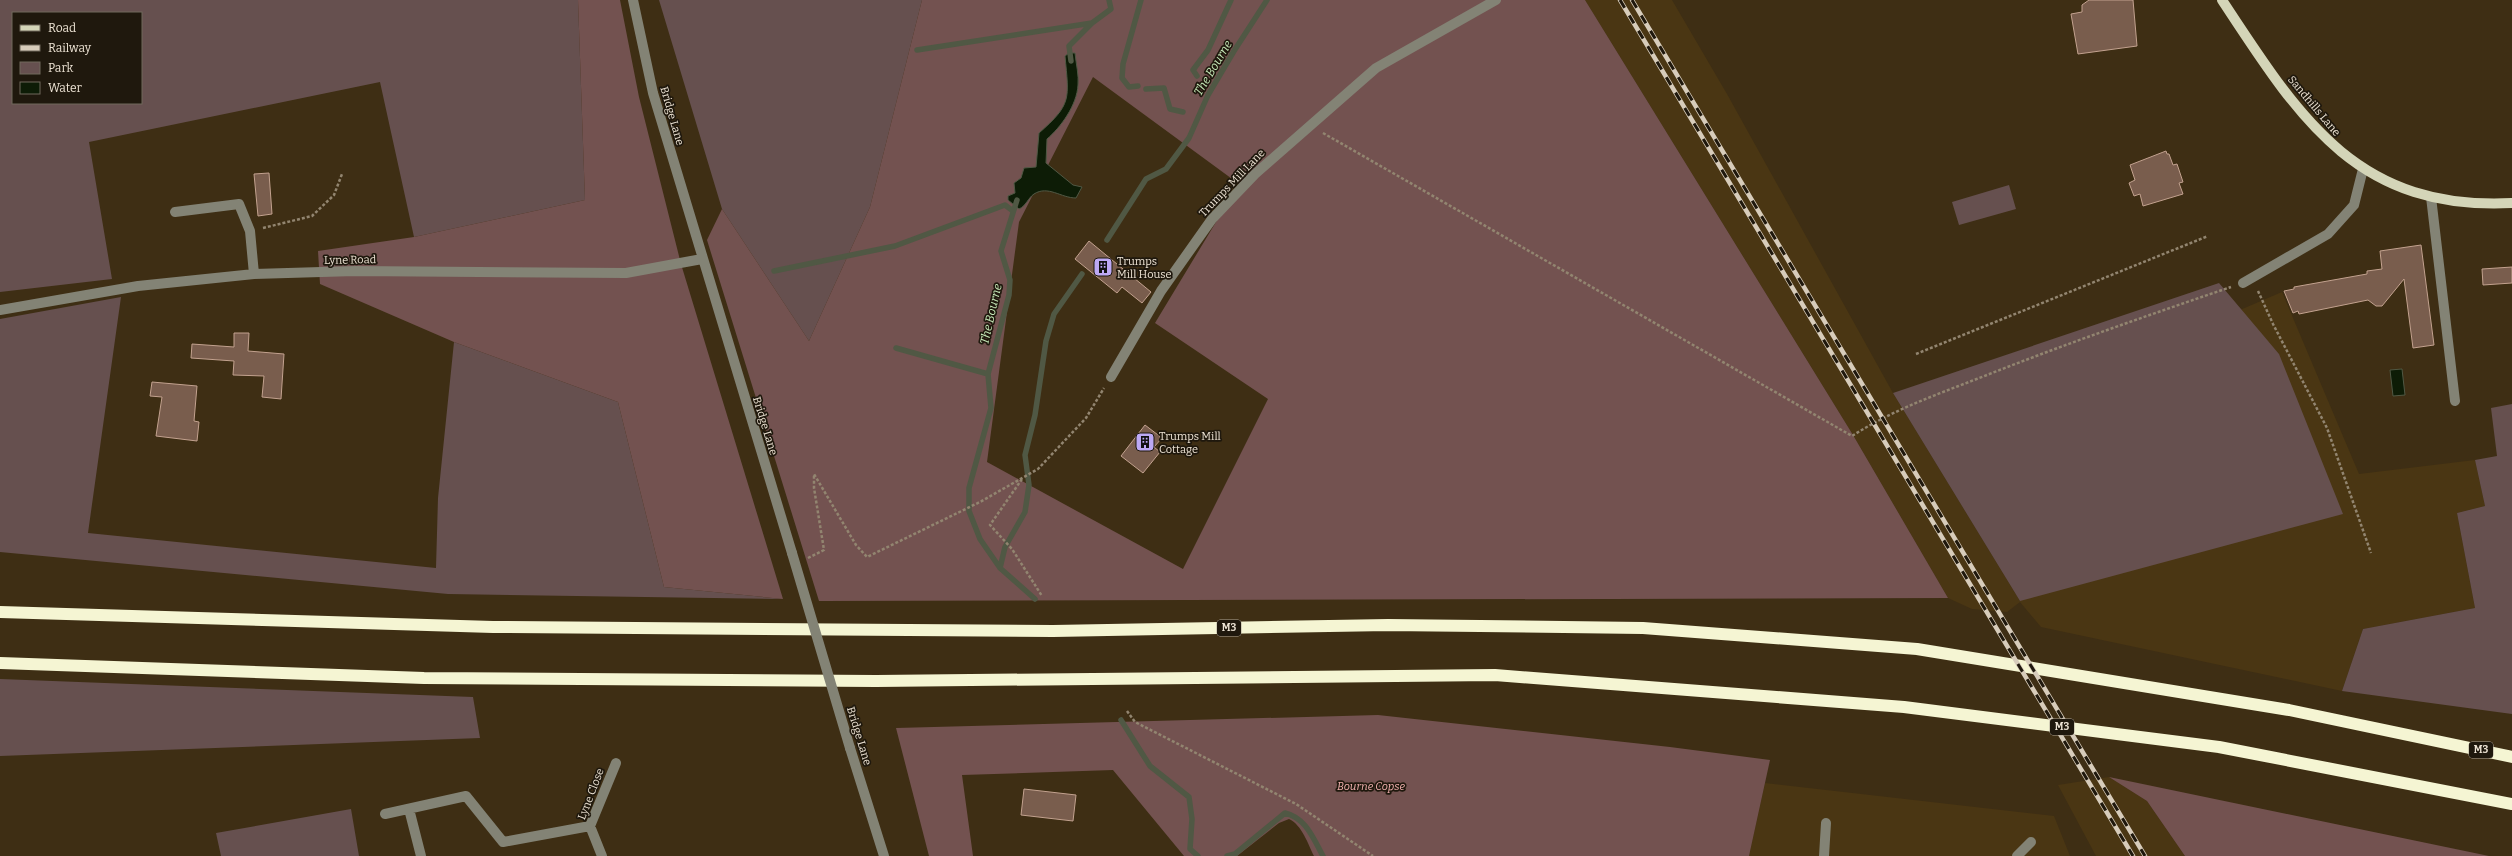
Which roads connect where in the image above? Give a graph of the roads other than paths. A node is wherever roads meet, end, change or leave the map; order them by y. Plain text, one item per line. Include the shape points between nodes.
1 (633, 0) edge
2 (1496, 0) edge
3 (2222, 0) edge
4 (2362, 169) junction
5 (2431, 197) junction
6 (2512, 203) edge
7 (175, 212) dead end
8 (702, 259) junction
9 (254, 274) junction
10 (2247, 281) road end
11 (0, 310) edge
12 (1111, 377) road end
13 (2455, 401) dead end
14 (0, 612) edge
15 (0, 663) edge
16 (2512, 757) edge
17 (616, 763) dead end
18 (2512, 804) edge
19 (409, 808) junction
20 (385, 814) dead end
21 (1826, 823) dead end
22 (590, 826) junction
23 (2031, 842) dead end
24 (421, 856) edge
25 (602, 856) edge
26 (884, 856) edge
27 (1824, 856) edge
28 (2016, 856) edge

1 - 8 street, Bridge Lane via 653,93
2 - 12 street, Trumps Mill Lane via 1376,68 1255,174 1212,219 1161,291
3 - 4 main road, Sandhills Lane via 2311,124 2333,147
4 - 5 main road, Sandhills Lane via 2396,186
4 - 10 street via 2354,204 2328,234
5 - 6 main road, Sandhills Lane via 2492,204
5 - 13 street
7 - 9 street via 239,204 250,232
8 - 9 street, Lyne Road via 626,273 355,271
8 - 26 street, Bridge Lane, bridge
9 - 11 street, Lyne Road via 138,286
14 - 16 highway, M3 via 501,627 1053,631 1388,625 1643,628 1917,649 2289,710
15 - 18 highway, M3 via 424,678 876,681 1495,675 1920,709 2219,747
17 - 22 street, Lyne Close
19 - 20 street
19 - 22 street via 466,796 503,842
19 - 24 street
21 - 27 street
22 - 25 street, Lyne Close
23 - 28 street

